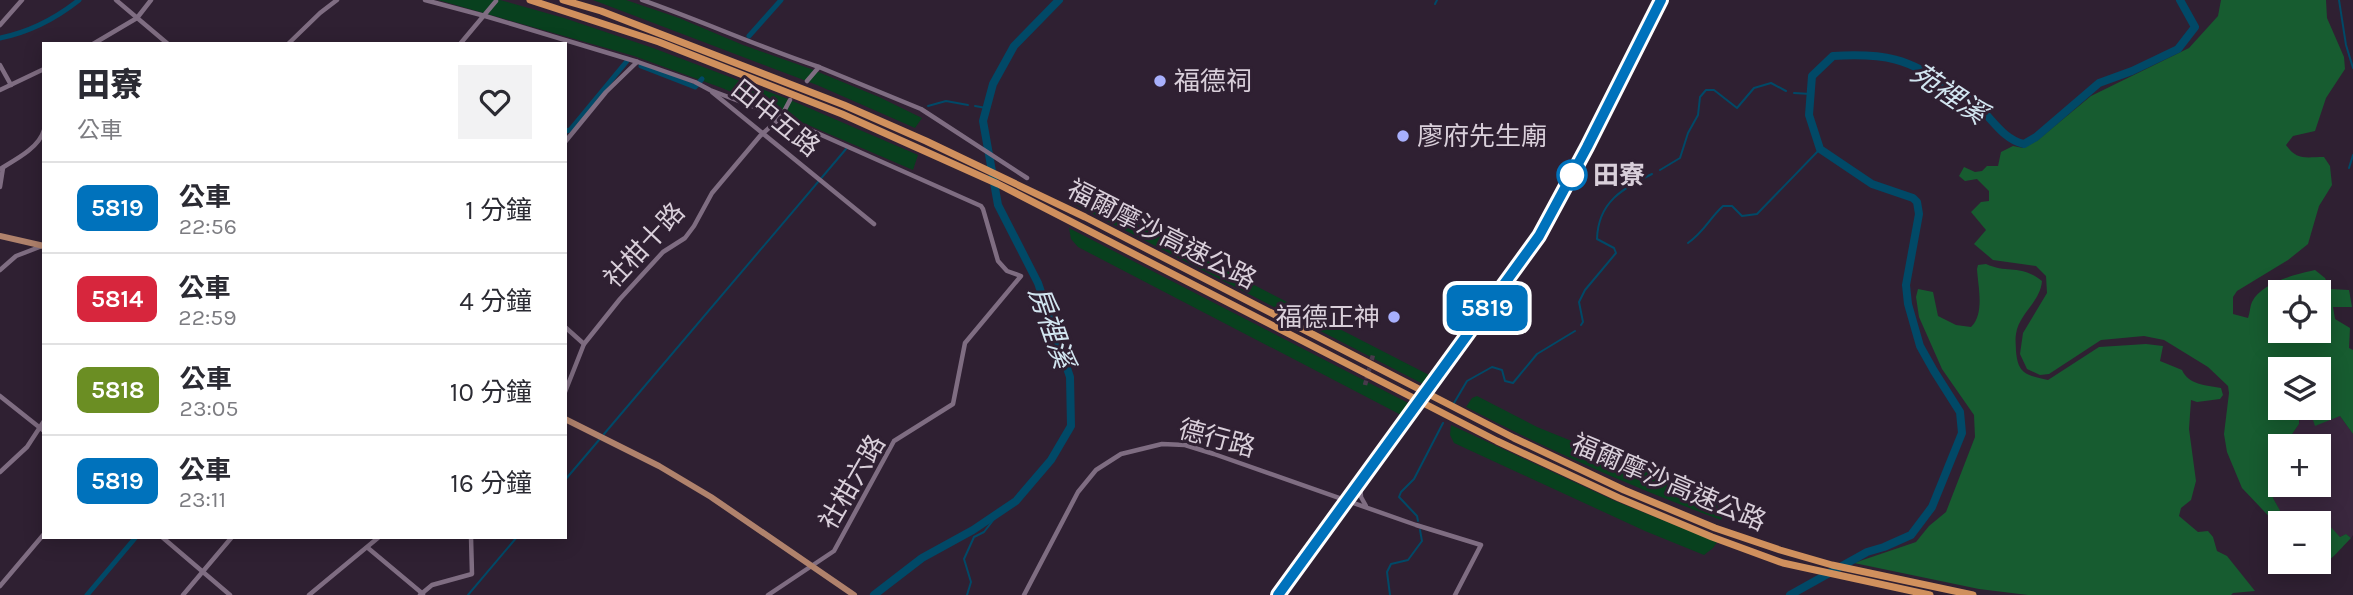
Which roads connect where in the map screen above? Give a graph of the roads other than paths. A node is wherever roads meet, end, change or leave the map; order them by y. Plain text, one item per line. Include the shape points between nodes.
1 (22, 0) edge
2 (116, 0) edge
3 (150, 0) edge
4 (337, 0) edge
5 (425, 0) edge
6 (530, 0) edge
7 (563, 0) edge
8 (642, 0) edge
9 (1661, 0) edge
10 (496, 1) edge
11 (485, 16) junction
12 (137, 18) junction
13 (0, 25) edge
14 (96, 42) edge
15 (166, 42) edge
16 (290, 42) edge
17 (462, 42) edge
18 (638, 62) junction
19 (0, 65) edge
20 (819, 67) junction
21 (42, 70) edge
22 (807, 81) dead end
23 (11, 85) junction
24 (707, 89) junction
25 (0, 90) edge
26 (790, 100) dead end
27 (781, 117) junction
28 (764, 132) junction
29 (42, 138) edge
30 (567, 140) edge
31 (2, 168) edge
32 (1027, 178) dead end
33 (0, 187) edge
34 (874, 225) dead end
35 (0, 236) edge
36 (42, 246) edge
37 (42, 246) edge
38 (0, 270) edge
39 (567, 329) edge
40 (584, 344) junction
41 (567, 386) edge
42 (1431, 386) dead end
43 (0, 396) edge
44 (1417, 405) dead end
45 (567, 420) edge
46 (41, 429) edge
47 (0, 472) edge
48 (1360, 483) junction
49 (1347, 501) junction
50 (1366, 507) junction
51 (42, 536) edge
52 (164, 539) edge
53 (230, 539) edge
54 (377, 539) edge
55 (471, 539) edge
56 (368, 548) junction
57 (811, 566) junction
58 (203, 572) junction
59 (0, 586) edge
60 (1902, 586) junction
61 (183, 595) edge
62 (230, 595) edge
63 (309, 595) edge
64 (422, 595) edge
65 (768, 595) edge
66 (853, 595) edge
67 (1024, 595) edge
68 (1278, 595) edge
69 (1455, 595) edge
70 (1930, 595) edge
71 (1973, 595) edge

1 - 13 street
2 - 12 street
3 - 12 street
4 - 16 street
5 - 11 street
6 - 60 highway, 福爾摩沙高速公路 via 659,42 842,114 998,184 1473,429 1619,498 1783,563
7 - 60 highway, 福爾摩沙高速公路 via 806,90 926,141 1624,490 1715,528
8 - 20 street
9 - 42 main road via 1539,236
10 - 11 street
11 - 17 street
11 - 18 street
12 - 14 street
12 - 15 street
18 - 24 street
18 - 30 street
19 - 23 street
20 - 22 street
20 - 32 street via 908,102
21 - 23 street
23 - 25 street
24 - 27 street
24 - 28 street, 田中五路
26 - 27 street
27 - 28 street, 社柑十路
27 - 57 street, 社柑六路 via 981,206 998,261 1021,276 965,342 953,404 894,441 834,551
28 - 34 street, 田中五路
28 - 40 street, 社柑十路 via 712,193 685,238 663,252
29 - 31 street
31 - 33 street
35 - 36 main road
37 - 38 street via 16,256
39 - 40 street
40 - 41 street, 社柑十路
43 - 46 street
44 - 48 main road
45 - 57 main road via 711,497
46 - 47 street
48 - 49 main road
48 - 50 street
49 - 50 street, 德行路
49 - 67 street, 德行路 via 1185,445 1139,448 1096,470 1078,492
49 - 68 main road
50 - 69 street, 德行路 via 1481,545
51 - 59 street
52 - 58 street
53 - 58 street
54 - 56 street
55 - 64 street via 472,574 432,585
56 - 63 street
56 - 64 street
57 - 65 street, 社柑六路
57 - 66 main road
58 - 61 street
58 - 62 street
60 - 70 highway, 福爾摩沙高速公路
60 - 71 highway, 福爾摩沙高速公路

